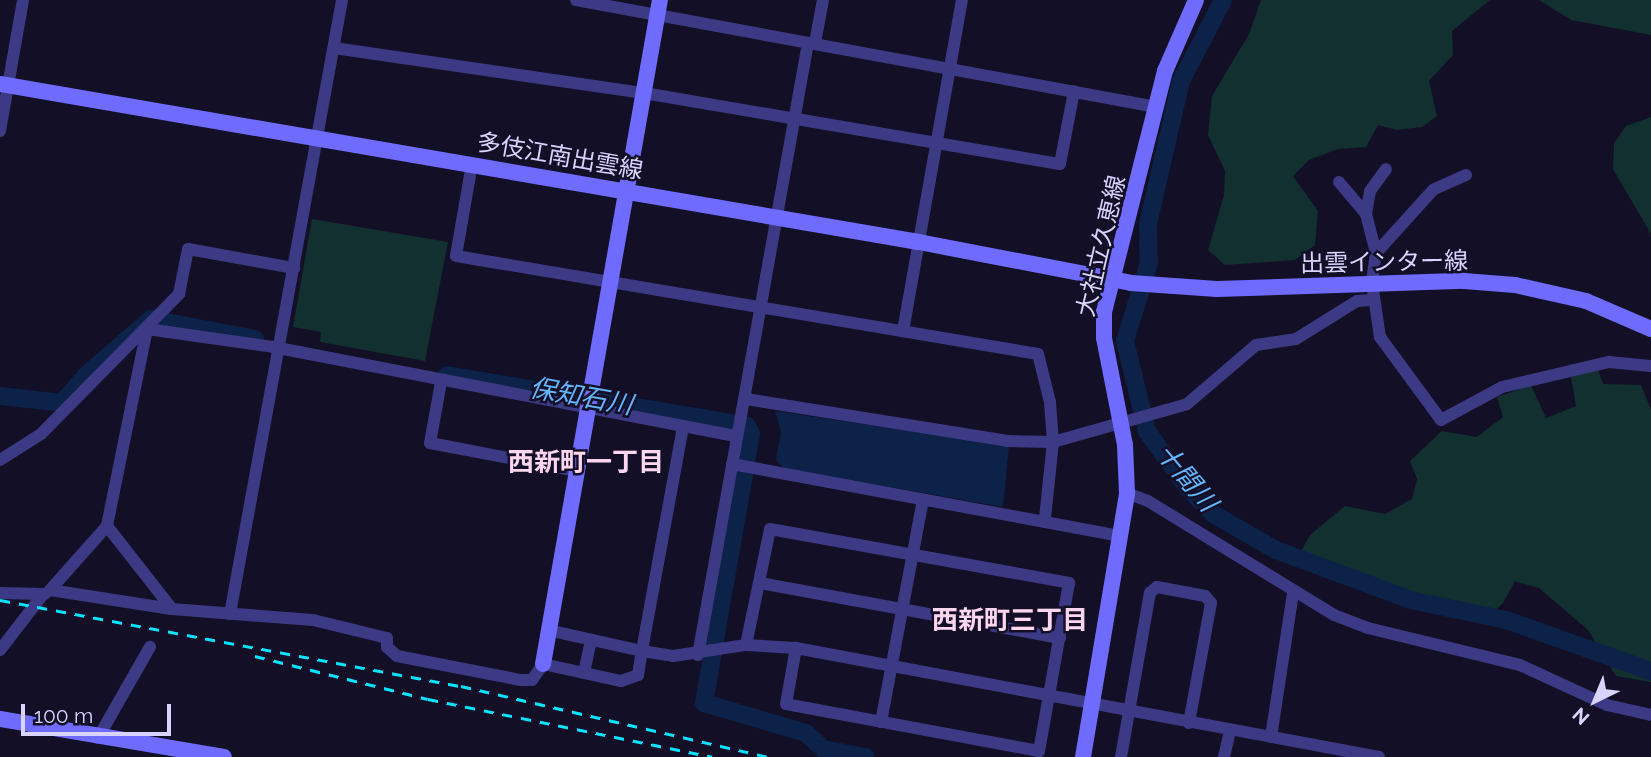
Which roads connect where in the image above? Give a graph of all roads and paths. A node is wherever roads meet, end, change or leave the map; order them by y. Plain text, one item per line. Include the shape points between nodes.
1 (23, 0) edge
2 (342, 0) edge
3 (576, 0) edge
4 (822, 0) edge
5 (962, 0) edge
6 (1196, 0) edge
7 (659, 7) edge
8 (811, 43) junction
9 (334, 48) junction
10 (949, 67) junction
11 (5, 84) edge
12 (1074, 91) junction
13 (644, 93) junction
14 (1156, 107) junction
15 (794, 119) junction
16 (0, 131) edge
17 (319, 139) junction
18 (936, 143) junction
19 (472, 164) junction
20 (1386, 169) dead end
21 (1466, 175) dead end
22 (1339, 182) dead end
23 (626, 191) junction
24 (1366, 214) junction
25 (778, 217) junction
26 (919, 242) junction
27 (1376, 253) junction
28 (294, 268) junction
29 (1112, 279) junction
30 (608, 282) junction
31 (1372, 291) junction
32 (759, 308) junction
33 (147, 329) junction
34 (1651, 329) edge
35 (903, 331) junction
36 (279, 348) junction
37 (1651, 366) edge
38 (441, 382) junction
39 (746, 399) junction
40 (587, 410) junction
41 (1122, 425) junction
42 (683, 427) junction
43 (737, 436) junction
44 (1053, 442) junction
45 (0, 460) edge
46 (732, 464) junction
47 (577, 471) junction
48 (1127, 493) junction
49 (923, 500) junction
50 (1045, 519) junction
51 (107, 526) junction
52 (1119, 536) junction
53 (913, 554) junction
54 (760, 583) junction
55 (0, 593) edge
56 (46, 593) junction
57 (1293, 593) junction
58 (172, 609) junction
59 (902, 609) junction
60 (230, 614) junction
61 (548, 630) junction
62 (1060, 638) junction
63 (591, 639) junction
64 (746, 645) junction
65 (150, 647) dead end
66 (796, 648) junction
67 (0, 650) edge
68 (642, 652) junction
69 (698, 655) junction
70 (543, 664) junction
71 (892, 664) junction
72 (584, 673) junction
73 (1050, 695) junction
74 (1090, 704) junction
75 (1128, 712) junction
76 (1651, 715) edge
77 (0, 719) edge
78 (881, 722) junction
79 (1189, 723) junction
80 (1230, 730) junction
81 (1271, 737) junction
82 (98, 738) junction
83 (219, 757) edge
84 (1083, 757) edge
85 (1121, 757) edge
86 (1224, 757) edge
87 (1379, 757) edge

1 - 11 street
2 - 9 street
3 - 7 street
4 - 8 street
5 - 10 street
6 - 14 main road, 大社立久恵線 via 1174,43
7 - 8 street
7 - 13 main road
8 - 10 street
8 - 15 street
9 - 13 street
9 - 17 street
10 - 12 street
10 - 18 street
11 - 16 street
11 - 17 main road, 多伎江南出雲線
12 - 14 street
12 - 18 street via 1060,164
13 - 15 street
13 - 23 main road
14 - 29 main road, 大社立久恵線
15 - 18 street
15 - 25 street
17 - 19 main road, 多伎江南出雲線
17 - 28 street
18 - 26 street
19 - 23 main road, 多伎江南出雲線
19 - 30 street via 456,256
20 - 24 street via 1370,191
21 - 27 street via 1433,190
22 - 24 street
23 - 25 main road, 多伎江南出雲線
23 - 30 main road
24 - 27 street
25 - 26 main road, 多伎江南出雲線
25 - 32 street
26 - 29 main road, 多伎江南出雲線
26 - 35 street
27 - 31 street
28 - 33 street via 188,249 179,294
28 - 36 street
29 - 31 main road, 出雲インター線 via 1160,287
29 - 41 main road, 大社立久恵線 via 1104,338
30 - 32 street
30 - 40 main road
31 - 34 main road, 出雲インター線 via 1464,281 1515,285 1586,301
31 - 37 street via 1380,337 1441,420 1502,387 1609,362
31 - 41 street via 1296,339 1256,345 1187,404
32 - 35 street
32 - 39 street
33 - 36 street
33 - 45 street via 41,434
33 - 51 street
35 - 44 street via 1038,354 1050,402
36 - 38 street
36 - 60 street
38 - 40 street
38 - 47 street via 430,443
39 - 43 street
39 - 44 street via 1008,441
40 - 42 street
40 - 47 main road
41 - 44 street
41 - 48 main road, 大社立久恵線
42 - 43 street
42 - 68 street
43 - 46 street
44 - 50 street
46 - 49 street
46 - 69 street
47 - 61 main road
48 - 52 main road, 大社立久恵線
48 - 57 street via 1148,501
49 - 50 street
49 - 53 street
50 - 52 street
51 - 56 street
51 - 58 street
52 - 74 main road, 大社立久恵線
53 - 54 street via 769,529
53 - 59 street
53 - 62 street via 1069,583
54 - 59 street
54 - 64 street
55 - 56 street
56 - 58 street
56 - 67 street
57 - 76 street via 1368,628 1520,665 1607,705
57 - 81 street
58 - 60 street
59 - 62 street
59 - 71 street
60 - 70 street via 313,620 387,638 387,647 397,656 521,680 532,680
61 - 63 street
61 - 70 main road
62 - 73 street
63 - 68 street
63 - 72 street
64 - 66 street
64 - 69 street
65 - 82 street
66 - 71 street
66 - 78 street via 786,704
68 - 69 street
68 - 72 street via 638,675 631,680
70 - 72 street
71 - 73 street
71 - 78 street
73 - 74 street
73 - 78 street via 1039,751
74 - 75 street
74 - 84 main road, 大社立久恵線
75 - 79 street
75 - 79 street via 1150,593 1157,587 1169,589 1205,596 1211,603
75 - 85 street
77 - 82 main road
79 - 80 street
80 - 81 street
80 - 86 street
81 - 87 street
82 - 83 main road

